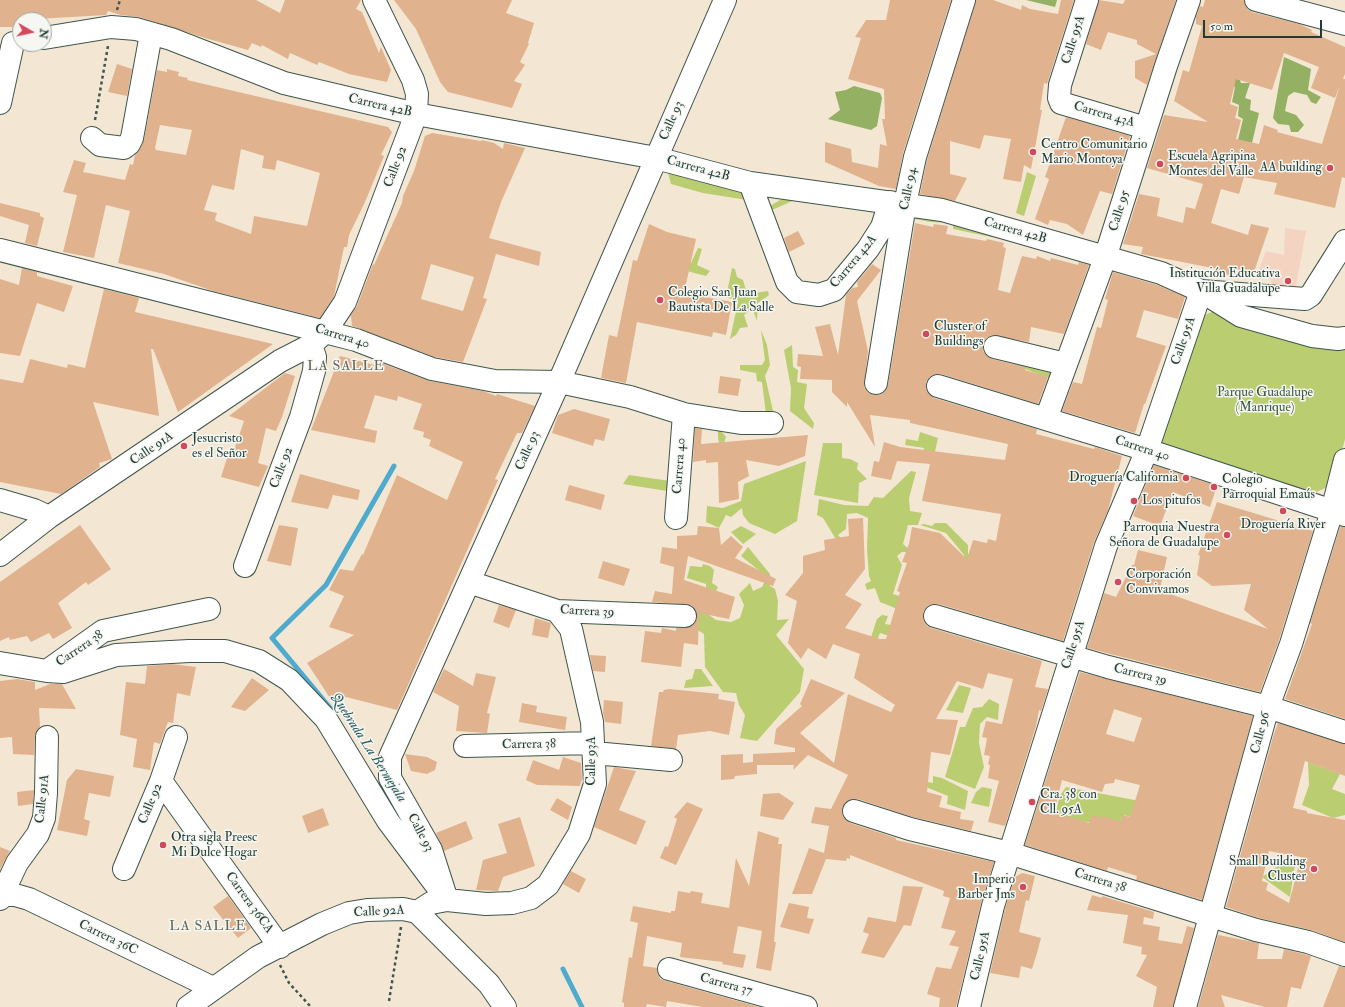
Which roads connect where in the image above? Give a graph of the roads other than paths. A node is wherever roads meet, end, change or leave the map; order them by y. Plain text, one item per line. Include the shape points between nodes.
1 (374, 0) edge
2 (725, 0) edge
3 (964, 0) edge
4 (1087, 0) edge
5 (1189, 0) edge
6 (1256, 0) edge
7 (1345, 24) edge
8 (151, 34) junction
9 (52, 37) edge
10 (11, 42) edge
11 (0, 102) edge
12 (1061, 103) joint
13 (416, 114) junction
14 (1146, 128) junction
15 (92, 138) road end
16 (656, 158) junction
17 (750, 183) junction
18 (898, 203) junction
19 (1345, 241) edge
20 (0, 250) edge
21 (1106, 258) junction
22 (1201, 291) junction
23 (318, 338) junction
24 (1345, 338) edge
25 (995, 347) dead end
26 (1065, 364) junction
27 (559, 382) junction
28 (876, 383) dead end
29 (938, 386) dead end
30 (684, 414) junction
31 (1046, 420) junction
32 (772, 423) dead end
33 (1147, 450) junction
34 (1345, 460) edge
35 (0, 500) edge
36 (1338, 513) edge
37 (49, 517) junction
38 (676, 518) dead end
39 (0, 555) edge
40 (245, 566) dead end
41 (469, 582) junction
42 (209, 609) dead end
43 (557, 611) junction
44 (686, 616) dead end
45 (935, 616) dead end
46 (1070, 656) junction
47 (0, 663) edge
48 (47, 671) junction
49 (1268, 707) junction
50 (1345, 732) edge
51 (47, 736) dead end
52 (176, 737) dead end
53 (465, 746) dead end
54 (593, 748) junction
55 (671, 760) dead end
56 (161, 781) junction
57 (854, 811) dead end
58 (1009, 853) junction
59 (124, 869) dead end
60 (1, 897) edge
61 (446, 897) junction
62 (410, 910) junction
63 (1210, 916) junction
64 (276, 949) junction
65 (1345, 955) edge
66 (669, 969) dead end
67 (213, 988) junction
68 (781, 1004) edge
69 (188, 1007) edge
70 (505, 1007) edge
71 (806, 1007) edge
72 (969, 1007) edge
73 (1185, 1007) edge

1 - 13 street, Calle 92 via 413,80
2 - 16 street, Calle 93
3 - 18 street, Calle 94
4 - 12 street, Calle 95A via 1060,85
5 - 14 street, Calle 95
6 - 7 street
8 - 9 street, Carrera 42B via 136,29 111,27
8 - 13 street, Carrera 42B via 171,39 284,83
8 - 15 street via 129,144 124,148 100,145
10 - 11 street
12 - 14 street, Carrera 43A
13 - 16 street, Carrera 42B
13 - 23 street, Calle 92 via 345,302
14 - 21 street, Calle 95
16 - 17 street, Carrera 42B
16 - 27 street, Calle 93
17 - 18 street, Carrera 42B
17 - 18 street, Carrera 42A via 787,282 797,292 819,295 834,290 868,250
18 - 21 street, Carrera 42B via 942,210
18 - 28 street, Calle 94
19 - 22 street via 1311,295 1305,299
20 - 23 street, Carrera 40
21 - 22 street, Carrera 42B via 1161,273
21 - 26 street, Calle 95
22 - 24 street, Carrera 42B via 1241,316 1312,336
22 - 33 street, Calle 95A
23 - 27 street, Carrera 40 via 356,340 432,369 495,381
23 - 37 street, Calle 91A
23 - 40 street, Calle 92 via 314,371 302,417
25 - 26 street
26 - 31 street, Calle 95
27 - 30 street, Carrera 40 via 630,397
27 - 41 street, Calle 93
29 - 31 street, Carrera 40
30 - 32 street, Carrera 40 via 741,423
30 - 38 street, Carrera 40
31 - 33 street, Carrera 40
33 - 36 street, Carrera 40
33 - 46 street, Calle 95A via 1106,546
34 - 36 street, Calle 96
35 - 37 street
36 - 49 street, Calle 96
37 - 39 street, Calle 91A
41 - 43 street, Carrera 39
41 - 61 street, Calle 93 via 390,757 390,778 431,850
42 - 48 street, Carrera 38 via 103,631
43 - 44 street, Carrera 39
43 - 54 street, Calle 93A via 571,629 592,722
45 - 46 street, Carrera 39
46 - 49 street, Carrera 39
46 - 58 street, Calle 95A
47 - 48 street, Carrera 38
48 - 61 street via 63,672 116,655 189,651 225,651 259,661 289,680 326,719 388,821
49 - 50 street, Carrera 39
49 - 63 street, Calle 96
51 - 60 street, Calle 91A via 44,818 38,834 17,863
52 - 56 street, Calle 92
53 - 54 street, Carrera 38
54 - 55 street, Carrera 38
54 - 61 street, Calle 93A via 595,784 579,834 548,885 531,898 512,903 486,904
56 - 59 street, Calle 92
56 - 64 street, Carrera 36CA
57 - 58 street, Carrera 38 via 910,829
58 - 63 street, Carrera 38
58 - 72 street, Calle 95A via 993,906
60 - 67 street, Carrera 36C via 29,899
61 - 62 street
62 - 64 street, Calle 92A via 367,910 348,913
62 - 70 street, Calle 92A via 489,984
63 - 65 street, Carrera 38 via 1308,942
63 - 73 street, Calle 96
64 - 67 street, Calle 92A via 258,957
66 - 68 street, Carrera 37
67 - 69 street, Calle 92A
68 - 71 street, Carrera 37

